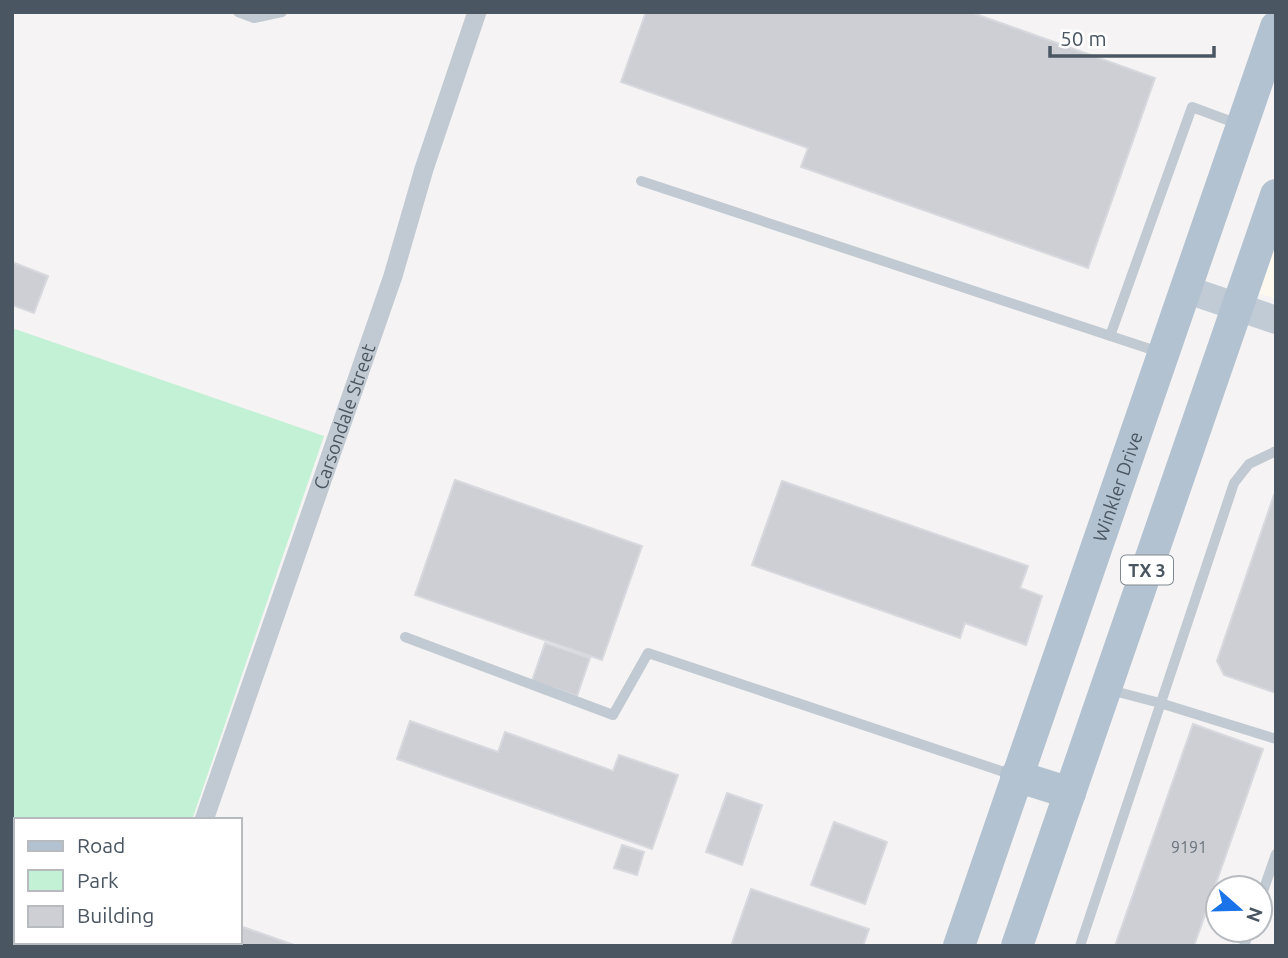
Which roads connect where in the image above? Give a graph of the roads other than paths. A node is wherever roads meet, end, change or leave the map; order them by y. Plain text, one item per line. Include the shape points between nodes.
1 (238, 12) edge
2 (282, 12) edge
3 (477, 12) edge
4 (1276, 27) edge
5 (1242, 125) junction
6 (640, 181) dead end
7 (1276, 195) edge
8 (1185, 289) junction
9 (1237, 307) junction
10 (1276, 320) edge
11 (1110, 336) junction
12 (1163, 353) junction
13 (1276, 451) edge
14 (405, 637) dead end
15 (1106, 689) junction
16 (1160, 703) junction
17 (1276, 739) edge
18 (1016, 776) junction
19 (1070, 793) junction
20 (205, 818) edge
21 (1276, 854) edge
22 (1269, 874) edge
23 (959, 946) edge
24 (1017, 946) edge
25 (1080, 946) edge

1 - 2 lane via 254,18
3 - 20 street, Carsondale Street via 388,289
4 - 5 main road, Winkler Drive / TX 3
5 - 8 main road, Winkler Drive / TX 3
5 - 11 lane via 1192,107
6 - 11 lane
7 - 9 main road, TX 3 via 1264,241
8 - 9 street
8 - 12 main road, Winkler Drive / TX 3
9 - 10 street
9 - 15 main road, TX 3
11 - 12 lane
12 - 18 main road, Winkler Drive / TX 3
13 - 16 lane via 1249,464 1234,483
14 - 18 lane via 612,715 648,653
15 - 16 lane
15 - 19 main road, TX 3
16 - 17 lane
16 - 25 lane
18 - 19 main road
18 - 23 main road, Winkler Drive / TX 3
19 - 24 main road, TX 3
21 - 22 lane

